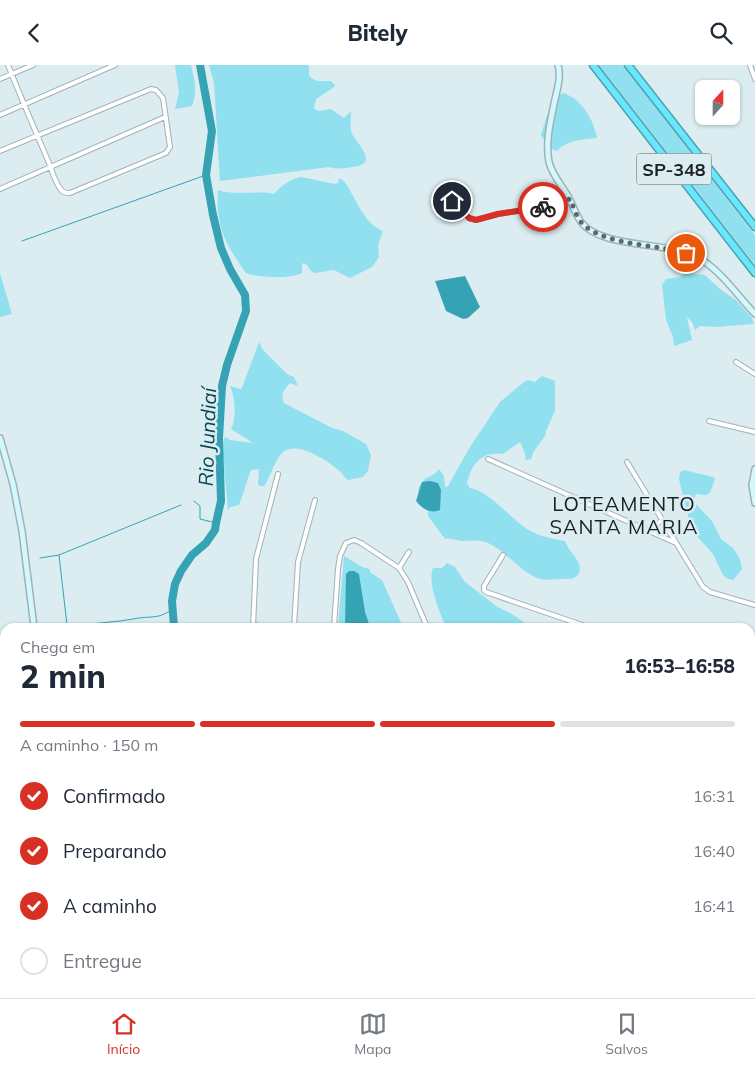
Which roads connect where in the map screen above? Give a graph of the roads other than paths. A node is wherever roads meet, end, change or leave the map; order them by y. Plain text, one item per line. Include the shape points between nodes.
1 (8, 65) edge
2 (33, 65) edge
3 (115, 65) edge
4 (558, 65) edge
5 (593, 65) edge
6 (628, 65) edge
7 (750, 65) edge
8 (12, 74) junction
9 (0, 79) edge
10 (755, 79) edge
11 (24, 105) junction
12 (0, 115) edge
13 (165, 117) junction
14 (37, 135) junction
15 (0, 151) edge
16 (51, 167) junction
17 (0, 189) edge
18 (570, 199) junction
19 (452, 201) dead end
20 (755, 227) edge
21 (755, 273) edge
22 (755, 314) edge
23 (736, 363) dead end
24 (755, 374) edge
25 (709, 421) dead end
26 (755, 432) edge
27 (0, 438) edge
28 (488, 459) dead end
29 (627, 462) dead end
30 (755, 469) edge
31 (278, 474) dead end
32 (315, 500) dead end
33 (755, 503) edge
34 (663, 520) junction
35 (647, 530) junction
36 (676, 543) junction
37 (409, 553) dead end
38 (503, 555) dead end
39 (399, 568) junction
40 (755, 605) edge
41 (34, 623) edge
42 (253, 623) edge
43 (294, 623) edge
44 (334, 623) edge
45 (425, 623) edge
46 (576, 623) edge

1 - 8 street
2 - 8 street
3 - 11 street
4 - 18 street via 560,73 548,134 548,154 551,169
5 - 21 highway, SP-348
6 - 20 highway, SP-348
7 - 10 street
8 - 9 street
8 - 11 street
11 - 12 street
11 - 14 street
13 - 14 street via 162,97 152,89
13 - 16 street
13 - 16 street via 169,150 70,193 62,191
14 - 15 street
14 - 16 street
16 - 17 street
18 - 19 street via 476,220 469,218
18 - 22 street via 581,222 592,231 624,242 674,249 698,258 715,271
23 - 24 street
25 - 26 street
27 - 41 street via 22,531
28 - 35 street
29 - 34 street
30 - 33 street via 752,485
31 - 42 street via 256,559
32 - 43 street via 298,562
34 - 35 street
34 - 36 street
35 - 36 street
36 - 40 street via 707,591
37 - 39 street
38 - 46 street via 484,586 486,592
39 - 44 street via 361,543 350,540 340,556
39 - 45 street

